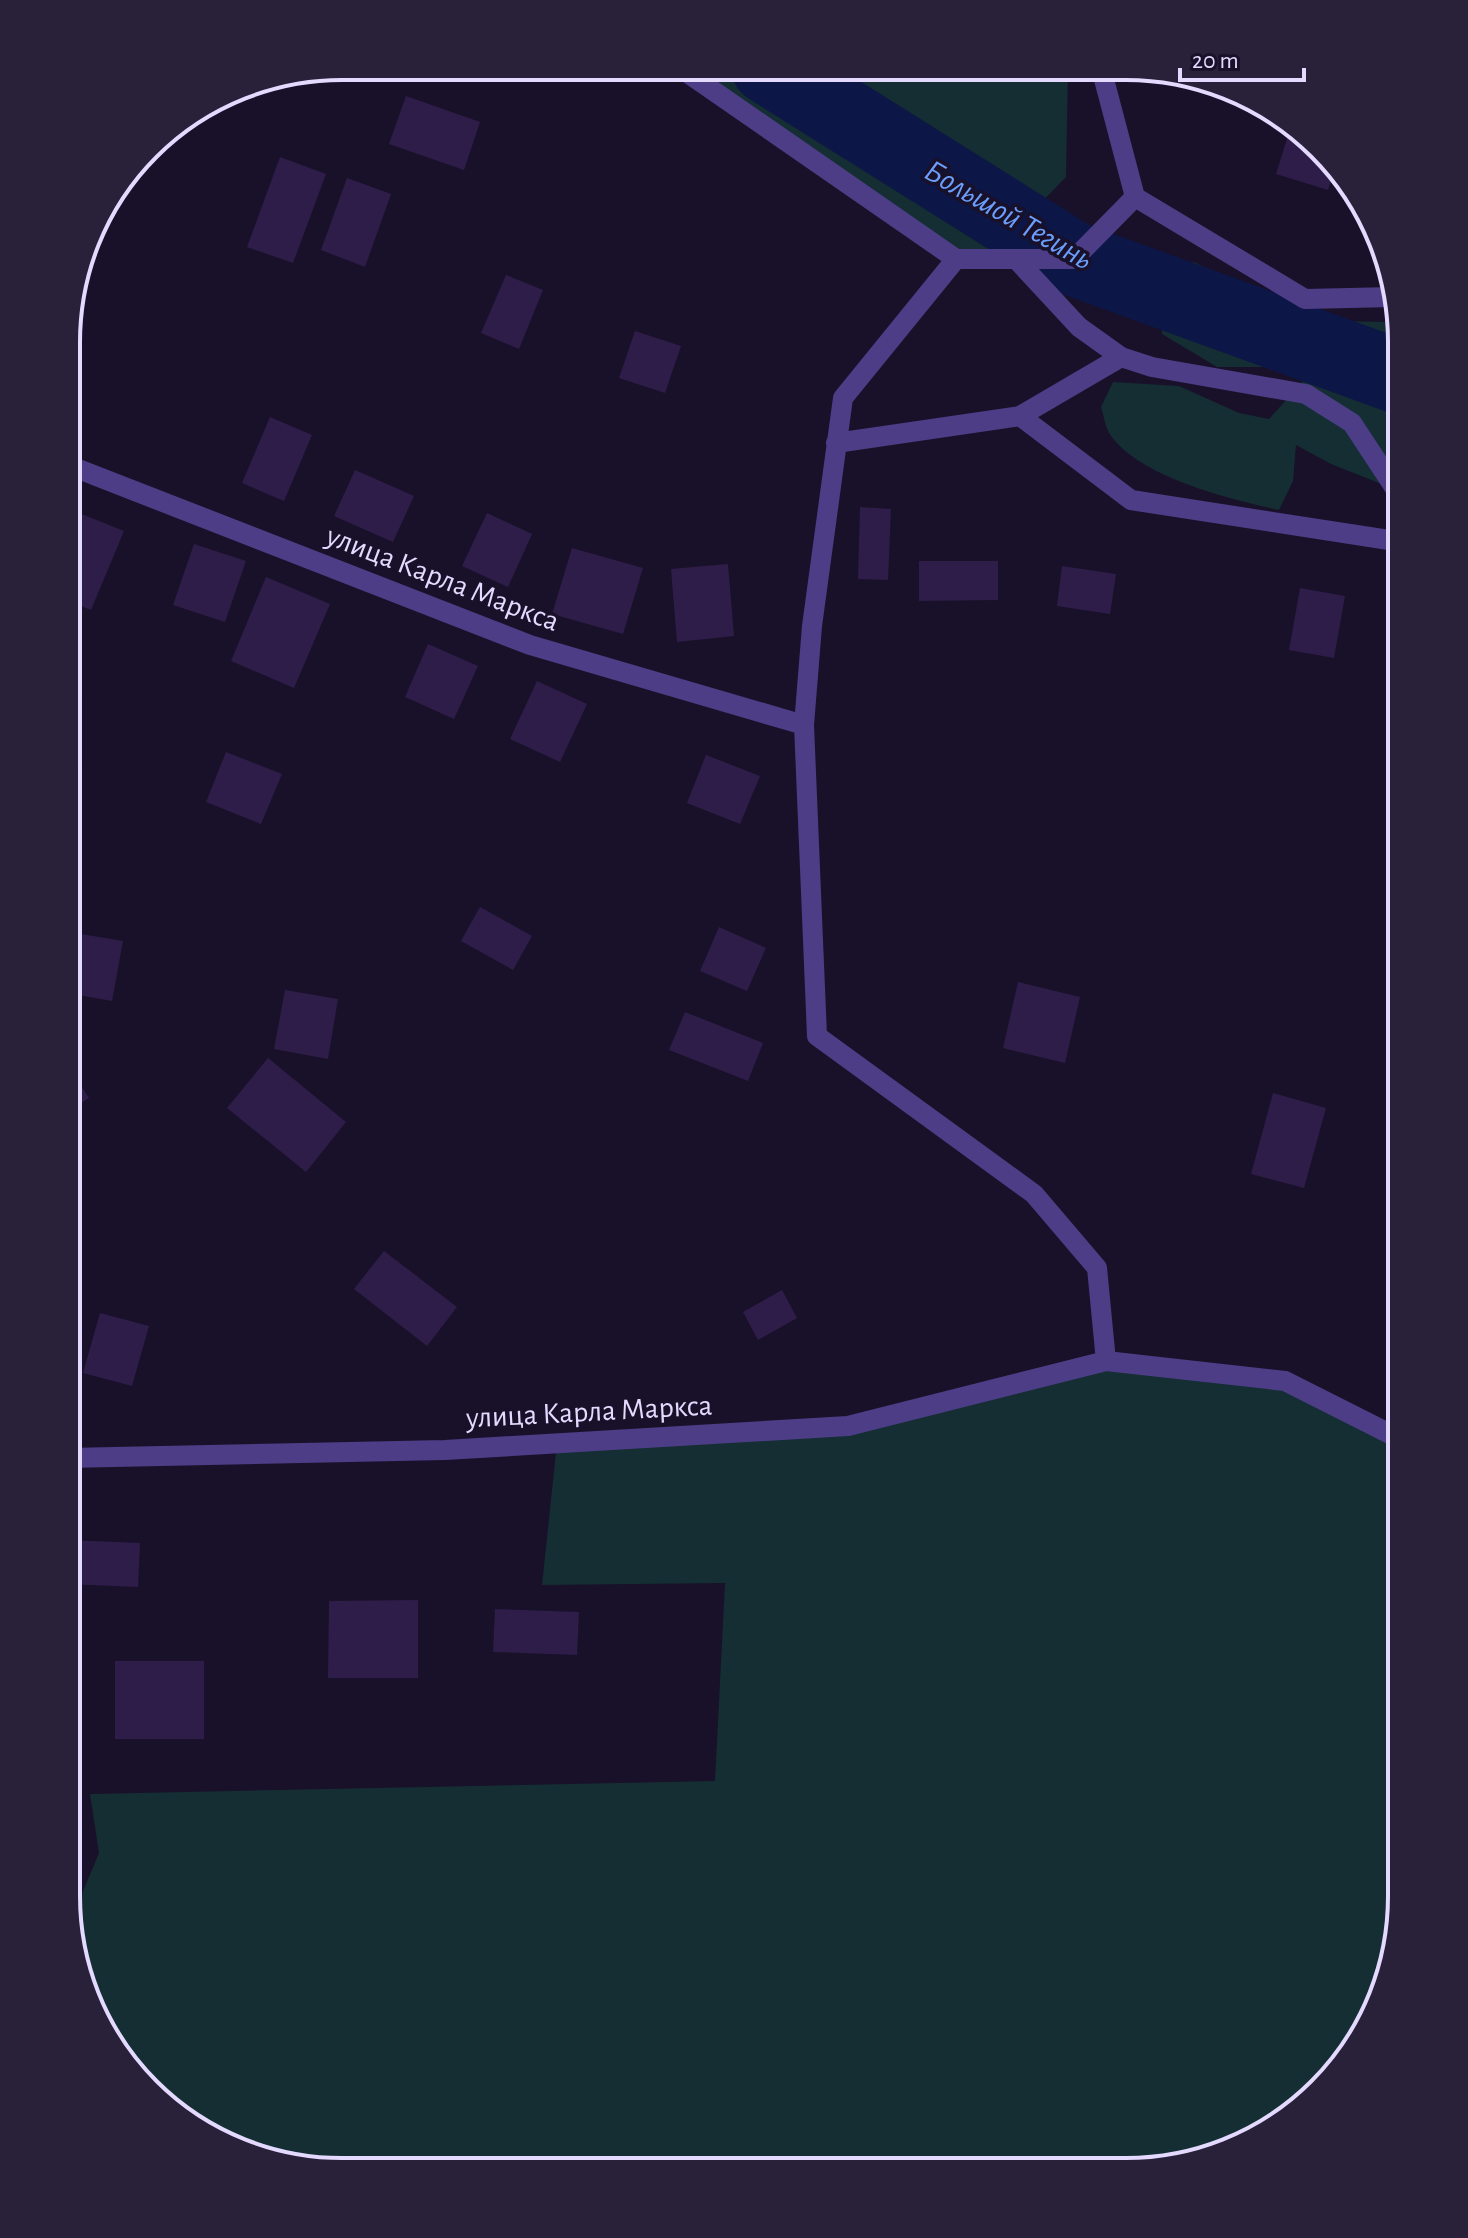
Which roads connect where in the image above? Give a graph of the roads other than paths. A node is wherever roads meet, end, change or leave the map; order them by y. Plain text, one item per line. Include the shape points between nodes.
1 (1104, 80) edge
2 (699, 81) edge
3 (1135, 197) junction
4 (956, 259) junction
5 (1016, 259) junction
6 (1384, 297) edge
7 (1121, 357) junction
8 (1020, 416) junction
9 (836, 443) junction
10 (80, 470) edge
11 (1388, 478) edge
12 (1388, 540) edge
13 (804, 725) junction
14 (1106, 1361) junction
15 (1387, 1433) edge
16 (80, 1458) edge

1 - 3 street
2 - 4 street
3 - 5 street via 1074,259
3 - 6 street via 1305,299
4 - 5 street
4 - 9 street via 843,398
5 - 7 street via 1079,327
7 - 8 street
7 - 11 street via 1306,394 1352,423
8 - 9 street
8 - 12 street via 1131,500
9 - 13 street
10 - 13 street, улица Карла Маркса via 530,645
13 - 14 street via 817,1036 1034,1194 1097,1268
14 - 15 street, улица Карла Маркса via 1285,1381
14 - 16 street, улица Карла Маркса via 848,1426 445,1450

